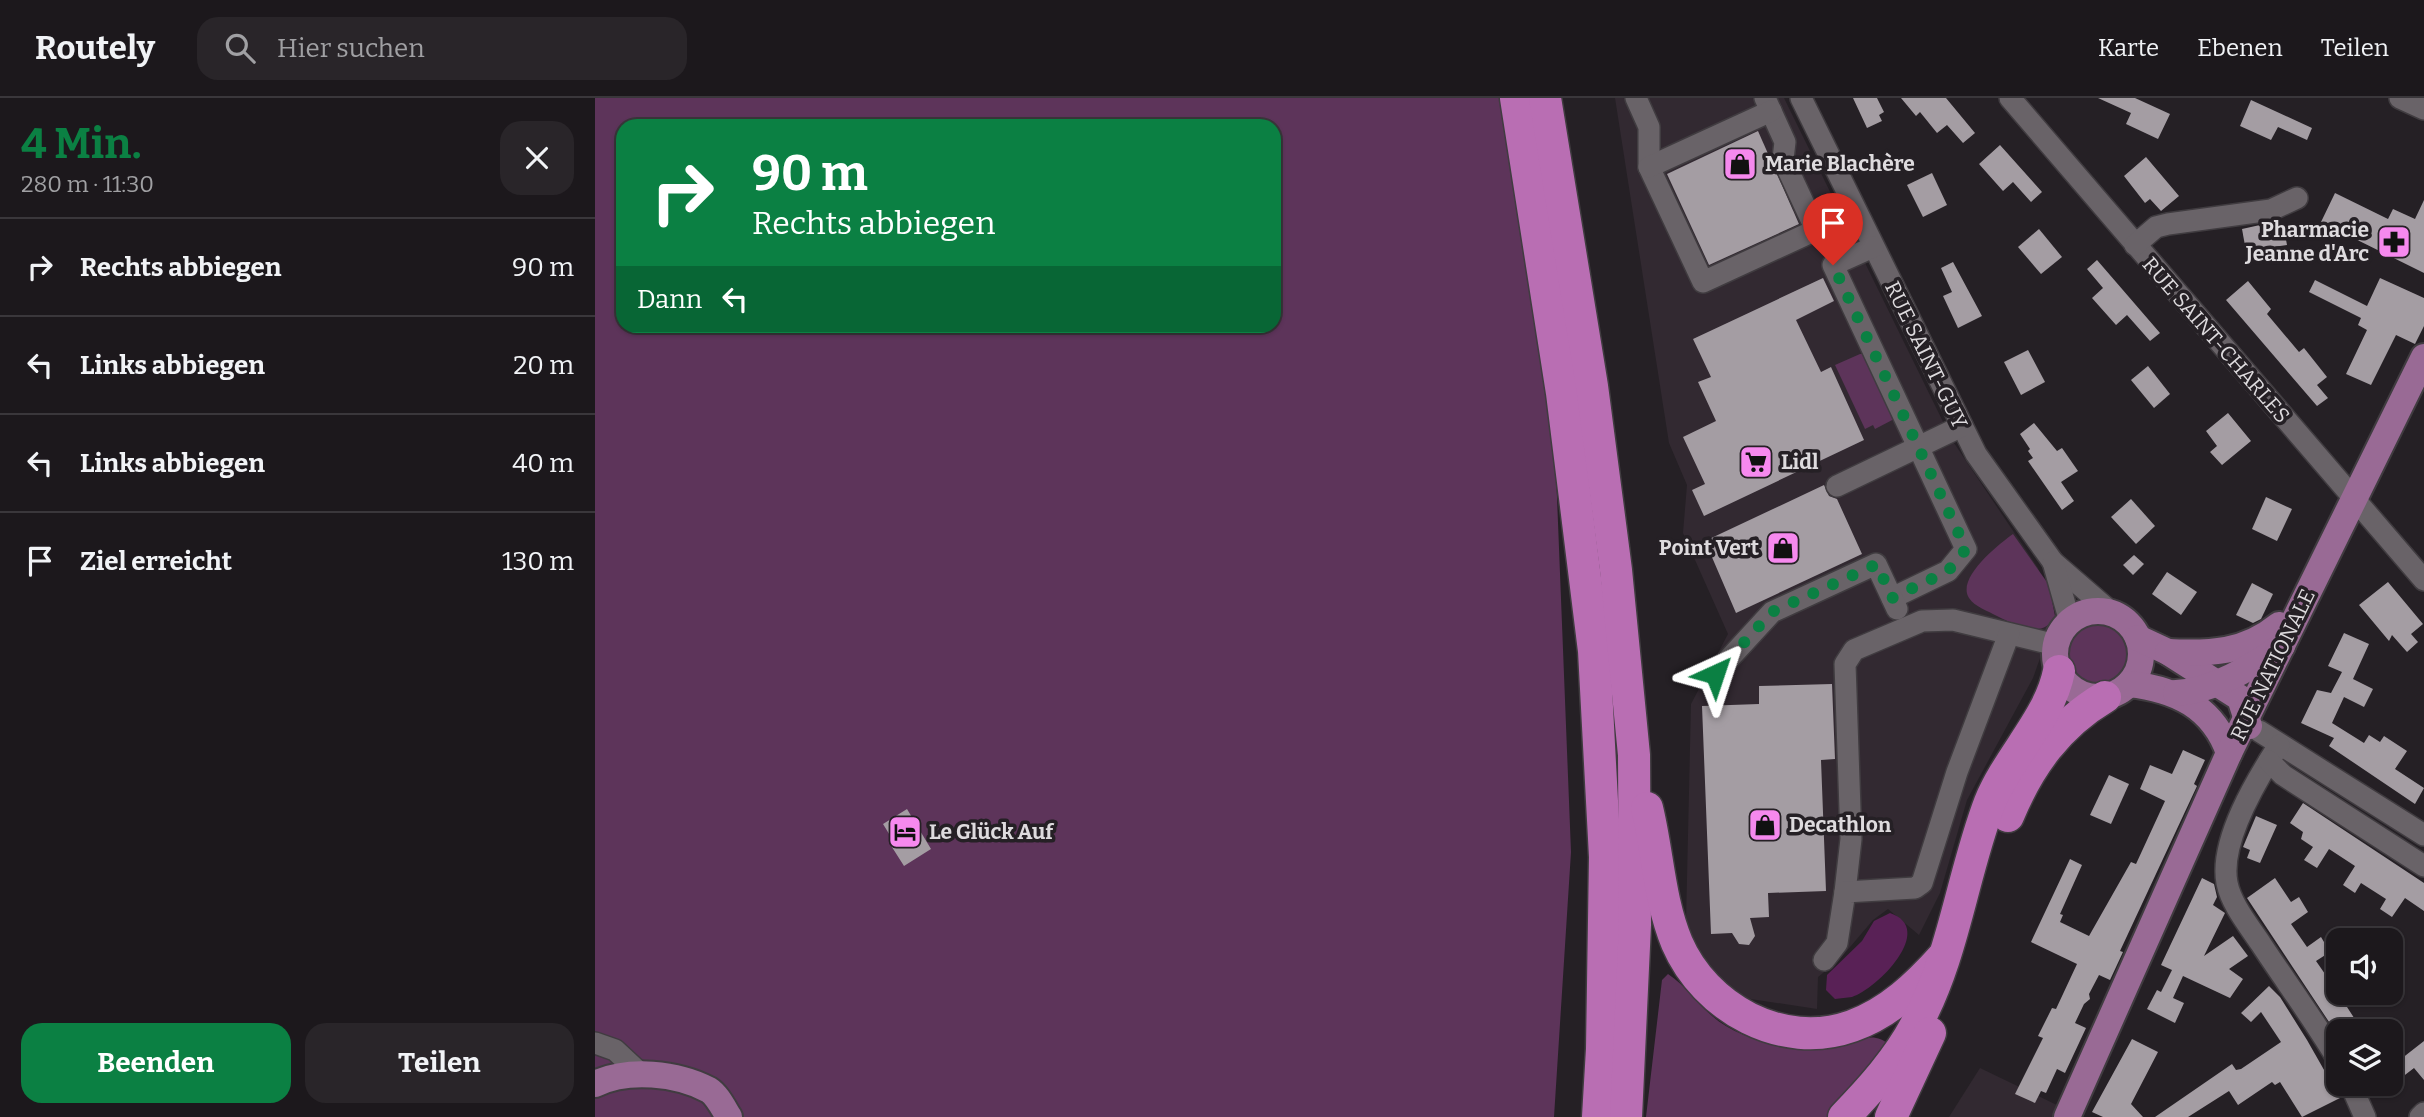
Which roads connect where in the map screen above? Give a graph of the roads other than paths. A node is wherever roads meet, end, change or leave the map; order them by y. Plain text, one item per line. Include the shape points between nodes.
1 (1516, 98) edge
2 (1545, 98) edge
3 (1636, 98) edge
4 (1801, 98) edge
5 (2010, 98) edge
6 (2400, 98) edge
7 (1768, 104) edge
8 (2424, 110) edge
9 (1650, 167) junction
10 (2297, 198) dead end
11 (2135, 245) junction
12 (1873, 247) junction
13 (2424, 357) edge
14 (2424, 393) edge
15 (1962, 426) junction
16 (1918, 447) junction
17 (1837, 486) dead end
18 (2360, 507) junction
19 (2053, 562) junction
20 (2424, 580) edge
21 (1892, 598) junction
22 (2112, 613) junction
23 (2308, 613) junction
24 (1905, 627) junction
25 (2008, 634) junction
26 (2138, 638) junction
27 (2062, 646) junction
28 (2282, 646) junction
29 (2168, 652) junction
30 (1715, 674) dead end
31 (2217, 683) junction
32 (2117, 690) junction
33 (2176, 693) junction
34 (2256, 742) junction
35 (1634, 755) junction
36 (2424, 835) edge
37 (2424, 866) edge
38 (1845, 892) junction
39 (1944, 956) junction
40 (1824, 960) dead end
41 (1935, 1023) junction
42 (2326, 1042) edge
43 (595, 1043) edge
44 (1602, 1049) junction
45 (643, 1076) junction
46 (595, 1084) edge
47 (2356, 1096) edge
48 (2424, 1113) edge
49 (729, 1117) edge
50 (1584, 1117) edge
51 (1598, 1117) edge
52 (1626, 1117) edge
53 (1844, 1117) edge
54 (1856, 1117) edge
55 (1891, 1117) edge
56 (2067, 1117) edge
57 (2365, 1117) edge
58 (2420, 1117) edge

1 - 44 highway via 1562,393 1594,651 1605,857
2 - 35 highway via 1592,386
3 - 9 street via 1649,127
4 - 12 street, RUE SAINT-GUY
5 - 11 street, RUE SAINT-CHARLES
6 - 8 street
7 - 9 street
7 - 9 street via 1785,142 1783,159 1816,230 1703,282
10 - 11 street via 2271,210 2168,223
11 - 18 street, RUE SAINT-CHARLES
12 - 15 street, RUE SAINT-GUY
12 - 16 street via 1833,265
13 - 18 main road, RUE NATIONALE
14 - 18 main road, RUE NATIONALE
15 - 16 street
15 - 19 street, RUE SAINT-GUY via 1993,481
16 - 17 street
16 - 21 street via 1966,549 1948,571
18 - 20 street, RUE SAINT-CHARLES
18 - 23 main road, RUE NATIONALE
19 - 22 street, RUE SAINT-GUY
19 - 27 street, RUE SAINT-GUY
21 - 24 street
21 - 30 street via 1877,564 1772,612
22 - 26 main road via 2132,627
22 - 27 main road via 2090,612
23 - 28 main road, RUE NATIONALE
23 - 29 main road via 2238,649
23 - 34 main road, RUE NATIONALE
24 - 25 street via 1953,620
24 - 38 street via 1854,650 1845,664 1851,839
25 - 27 street
25 - 38 street via 1960,762 1922,883 1915,888
26 - 29 main road
26 - 32 main road via 2140,662
27 - 32 main road via 2073,689 2083,694
27 - 39 highway via 2051,700 2006,768 1990,804
28 - 31 main road
28 - 34 main road, RUE NATIONALE
29 - 31 main road
31 - 33 main road via 2195,692
31 - 34 main road via 2240,698
32 - 33 main road
32 - 41 highway via 2066,724 2025,780 1998,840
33 - 34 main road
34 - 36 street via 2297,753
34 - 37 street via 2283,775
34 - 42 street via 2227,856 2227,885
34 - 56 main road, RUE NATIONALE via 2179,860
35 - 39 highway via 1664,901 1678,943 1697,979 1725,1005 1761,1025 1781,1030 1802,1033 1851,1026 1910,992
35 - 52 highway via 1635,925
38 - 40 street via 1837,943
39 - 53 highway via 1916,1026 1892,1062
41 - 54 highway
41 - 55 highway
43 - 45 street via 615,1050
44 - 50 highway
44 - 51 highway
45 - 46 main road via 608,1078
45 - 49 main road via 659,1074 711,1091
47 - 57 street
48 - 58 street

